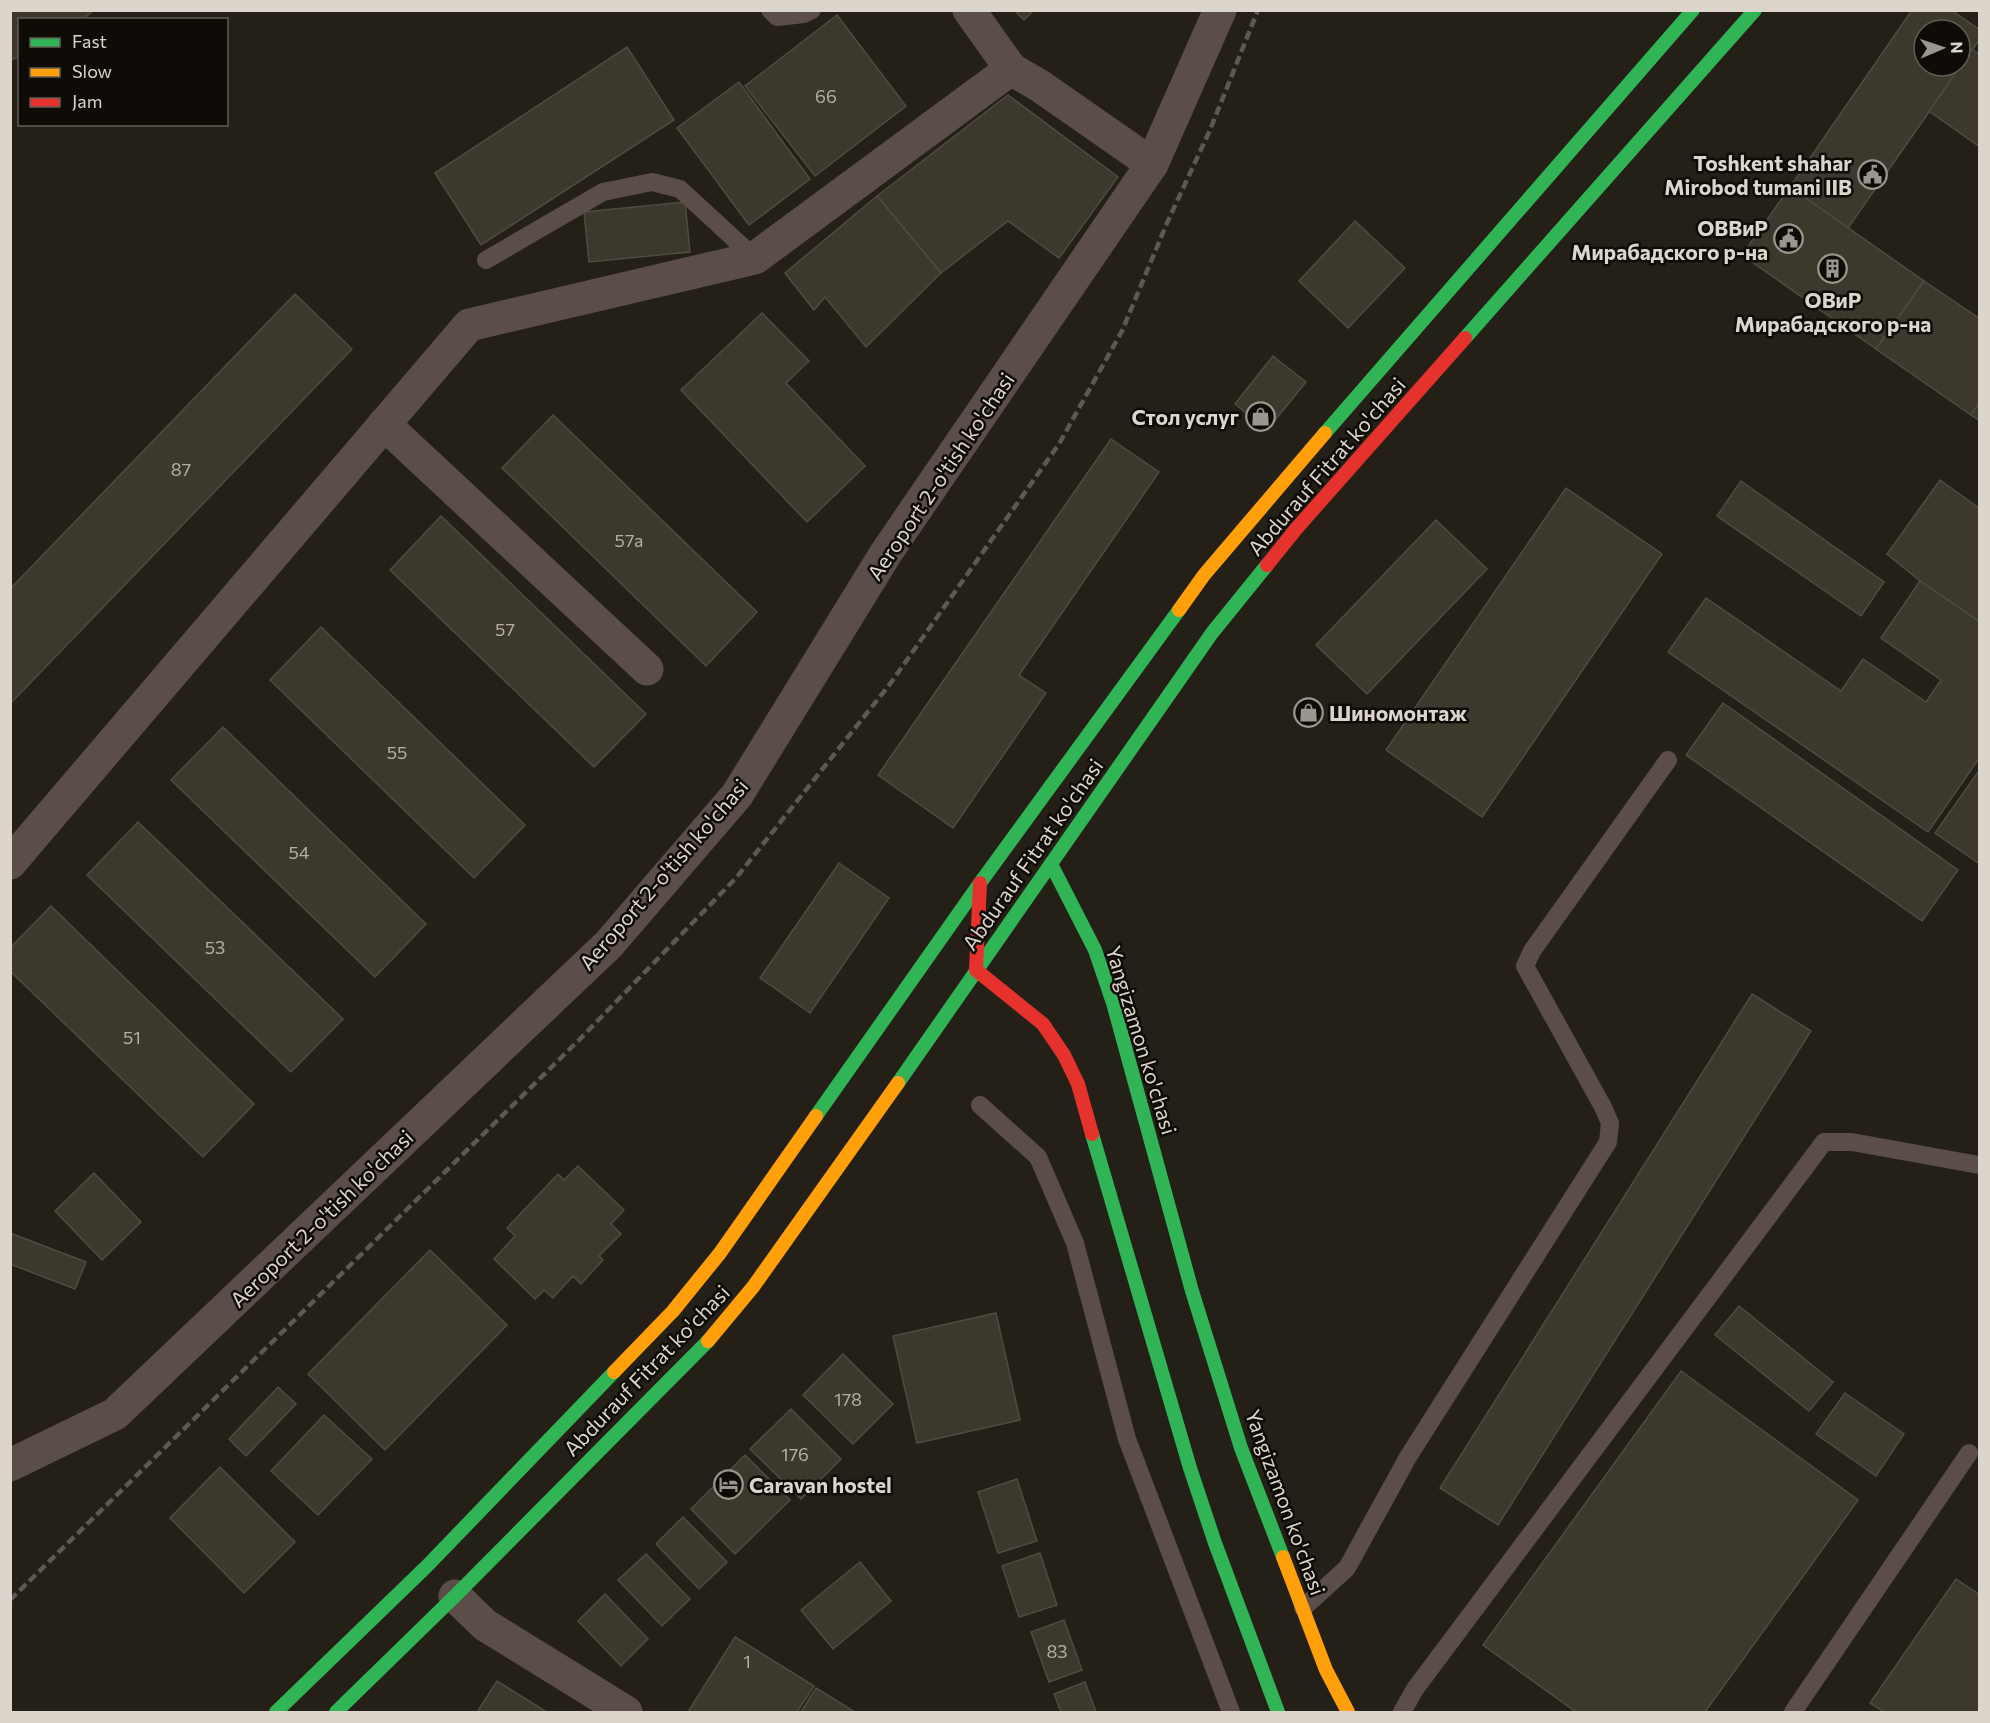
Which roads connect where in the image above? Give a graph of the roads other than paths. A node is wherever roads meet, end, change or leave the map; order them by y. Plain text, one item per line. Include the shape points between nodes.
1 (770, 10) edge
2 (812, 10) edge
3 (969, 10) edge
4 (1220, 10) edge
5 (1693, 10) edge
6 (1755, 10) edge
7 (1011, 69) junction
8 (1152, 164) junction
9 (755, 258) junction
10 (486, 260) dead end
11 (384, 424) junction
12 (646, 669) dead end
13 (1668, 760) dead end
14 (10, 863) edge
15 (1051, 864) junction
16 (1030, 869) dead end
17 (1000, 878) dead end
18 (980, 883) junction
19 (976, 970) junction
20 (980, 1105) dead end
21 (1979, 1165) edge
22 (1969, 1454) dead end
23 (10, 1465) edge
24 (441, 1581) junction
25 (1303, 1608) junction
26 (276, 1713) edge
27 (336, 1713) edge
28 (626, 1713) edge
29 (1231, 1713) edge
30 (1278, 1713) edge
31 (1348, 1713) edge
32 (1402, 1713) edge
33 (1793, 1713) edge

1 - 2 lane via 777,17
3 - 7 street
4 - 8 street, Aeroport 2-o'tish ko'chasi
5 - 18 main road, Abdurauf Fitrat ko'chasi via 1204,575
6 - 15 main road, Abdurauf Fitrat ko'chasi via 1296,529 1212,633
7 - 8 street
7 - 9 street
8 - 23 street, Aeroport 2-o'tish ko'chasi via 886,553 737,795 609,944 115,1414
9 - 10 lane via 681,189 652,182 603,192
9 - 11 street via 469,325
11 - 12 street
11 - 14 street
13 - 25 lane via 1525,966 1603,1107 1610,1123 1608,1142 1408,1457 1347,1568
15 - 16 main road
15 - 19 main road, Abdurauf Fitrat ko'chasi
15 - 25 main road, Yangizamon ko'chasi via 1095,950 1234,1425
17 - 18 main road
18 - 19 main road
18 - 24 main road, Abdurauf Fitrat ko'chasi via 720,1253
19 - 24 main road, Abdurauf Fitrat ko'chasi via 782,1248 729,1317 703,1346
19 - 30 main road via 1043,1024 1078,1084 1190,1468
20 - 29 lane via 1038,1157 1075,1243 1127,1439
21 - 32 lane via 1852,1142 1824,1143 1415,1689
22 - 33 lane
24 - 26 main road, Abdurauf Fitrat ko'chasi
24 - 27 main road, Abdurauf Fitrat ko'chasi
24 - 28 street via 485,1625
25 - 31 main road, Yangizamon ko'chasi via 1326,1670

